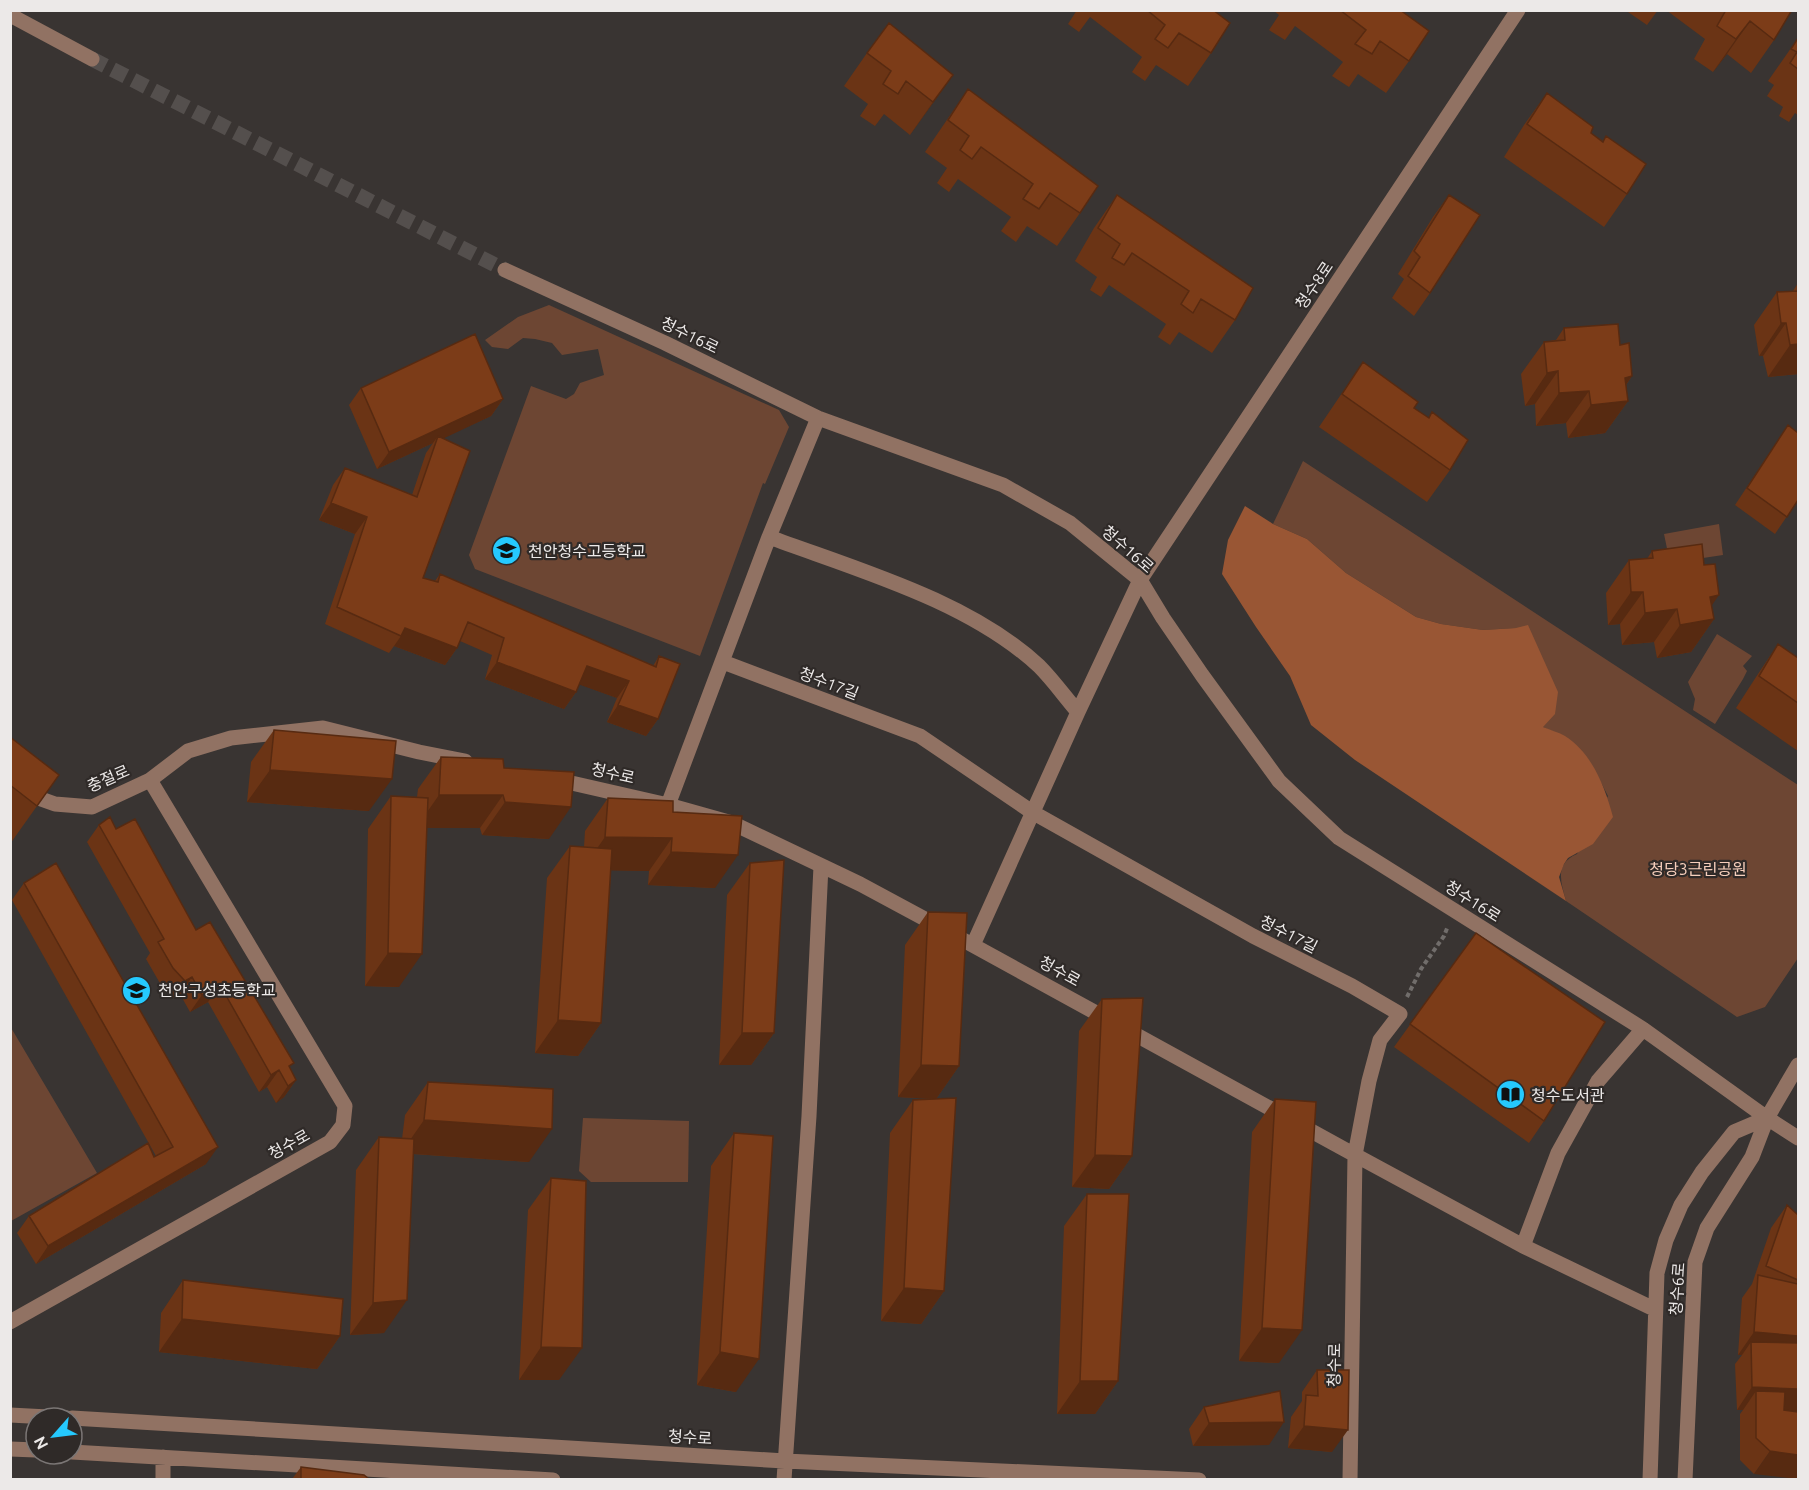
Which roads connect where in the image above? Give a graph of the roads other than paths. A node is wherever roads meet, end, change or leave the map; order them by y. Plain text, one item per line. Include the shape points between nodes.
1 (1518, 10) edge
2 (10, 15) edge
3 (92, 59) tunnel mouth
4 (505, 270) tunnel mouth
5 (818, 418) junction
6 (769, 537) junction
7 (1140, 580) junction
8 (723, 662) junction
9 (1078, 712) junction
10 (478, 763) edge
11 (534, 775) edge
12 (150, 780) junction
13 (10, 788) edge
14 (668, 805) junction
15 (1032, 812) junction
16 (821, 866) junction
17 (973, 945) junction
18 (1643, 1029) junction
19 (1798, 1065) edge
20 (1767, 1118) junction
21 (1798, 1138) edge
22 (1355, 1155) junction
23 (1523, 1246) junction
24 (1654, 1309) junction
25 (10, 1322) edge
26 (84, 1419) edge
27 (84, 1453) edge
28 (163, 1457) junction
29 (785, 1461) junction
30 (408, 1475) edge
31 (163, 1479) edge
32 (553, 1479) edge
33 (784, 1479) edge
34 (1199, 1479) edge
35 (1350, 1479) edge
36 (1650, 1479) edge
37 (1685, 1479) edge

1 - 7 street, 청수8로
2 - 3 street
4 - 5 street, 청수16로
5 - 6 street
5 - 7 street, 청수16로 via 1003,485 1070,523
6 - 8 street
6 - 9 street via 940,602 998,634 1040,667
7 - 9 street
7 - 18 street, 청수16로 via 1202,675 1279,781 1339,838
8 - 14 street
8 - 15 street, 청수17길 via 920,736
9 - 15 street
10 - 12 street via 323,728 231,738 188,751
11 - 14 street, 청수로
12 - 13 street, 충절로 via 92,807 55,804
12 - 25 street, 청수로 via 345,1106 343,1125 330,1142
14 - 16 street, 청수로 via 732,823
15 - 17 street
15 - 22 street, 청수17길 via 1400,1014 1380,1040
16 - 17 street, 청수로
16 - 29 street via 809,1116
17 - 22 street, 청수로
18 - 20 street, 청수16로
18 - 23 street via 1598,1082 1558,1153
19 - 20 street, 청수6로
20 - 21 street, 청수16로
20 - 24 street, 청수6로 via 1734,1132 1681,1205 1656,1273
20 - 37 street, 청수6로 via 1752,1157 1707,1228 1695,1262
22 - 23 street, 청수6로
22 - 35 street, 청수로
23 - 24 street, 청수6로
24 - 36 street, 청수6로
26 - 29 street, 청수로
27 - 28 street
28 - 30 street
28 - 31 street
29 - 33 street
29 - 34 street, 청수로
30 - 32 street

